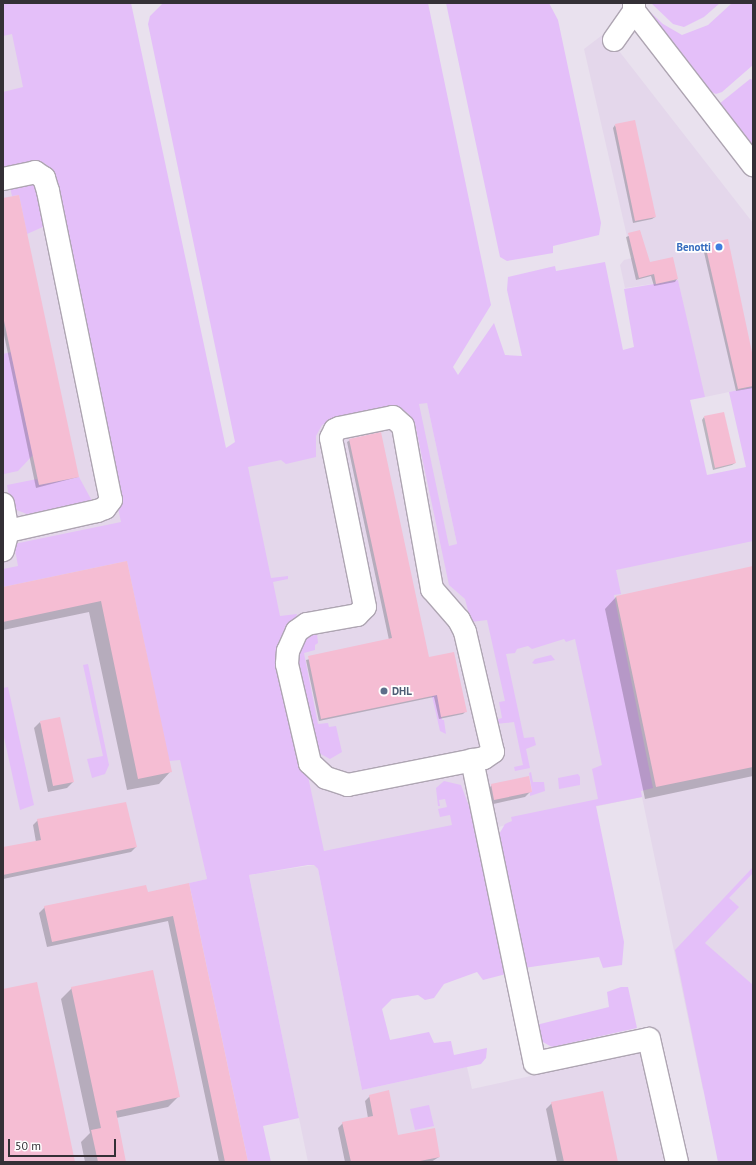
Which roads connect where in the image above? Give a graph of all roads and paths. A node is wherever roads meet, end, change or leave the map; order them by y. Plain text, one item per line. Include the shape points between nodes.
1 (634, 7) edge
2 (614, 40) dead end
3 (753, 165) edge
4 (3, 179) edge
5 (3, 504) edge
6 (6, 540) edge
7 (472, 760) junction
8 (677, 1162) edge

1 - 2 lane
1 - 3 lane
4 - 6 lane via 35,172 44,178 111,500 105,508
5 - 6 lane
7 - 7 lane via 348,785 326,778 308,757 287,664 291,640 306,624 358,615 365,607 331,438 339,428 393,417 402,426 432,589 459,620 465,632 493,744 493,752 490,755
7 - 8 lane via 535,1063 649,1039

